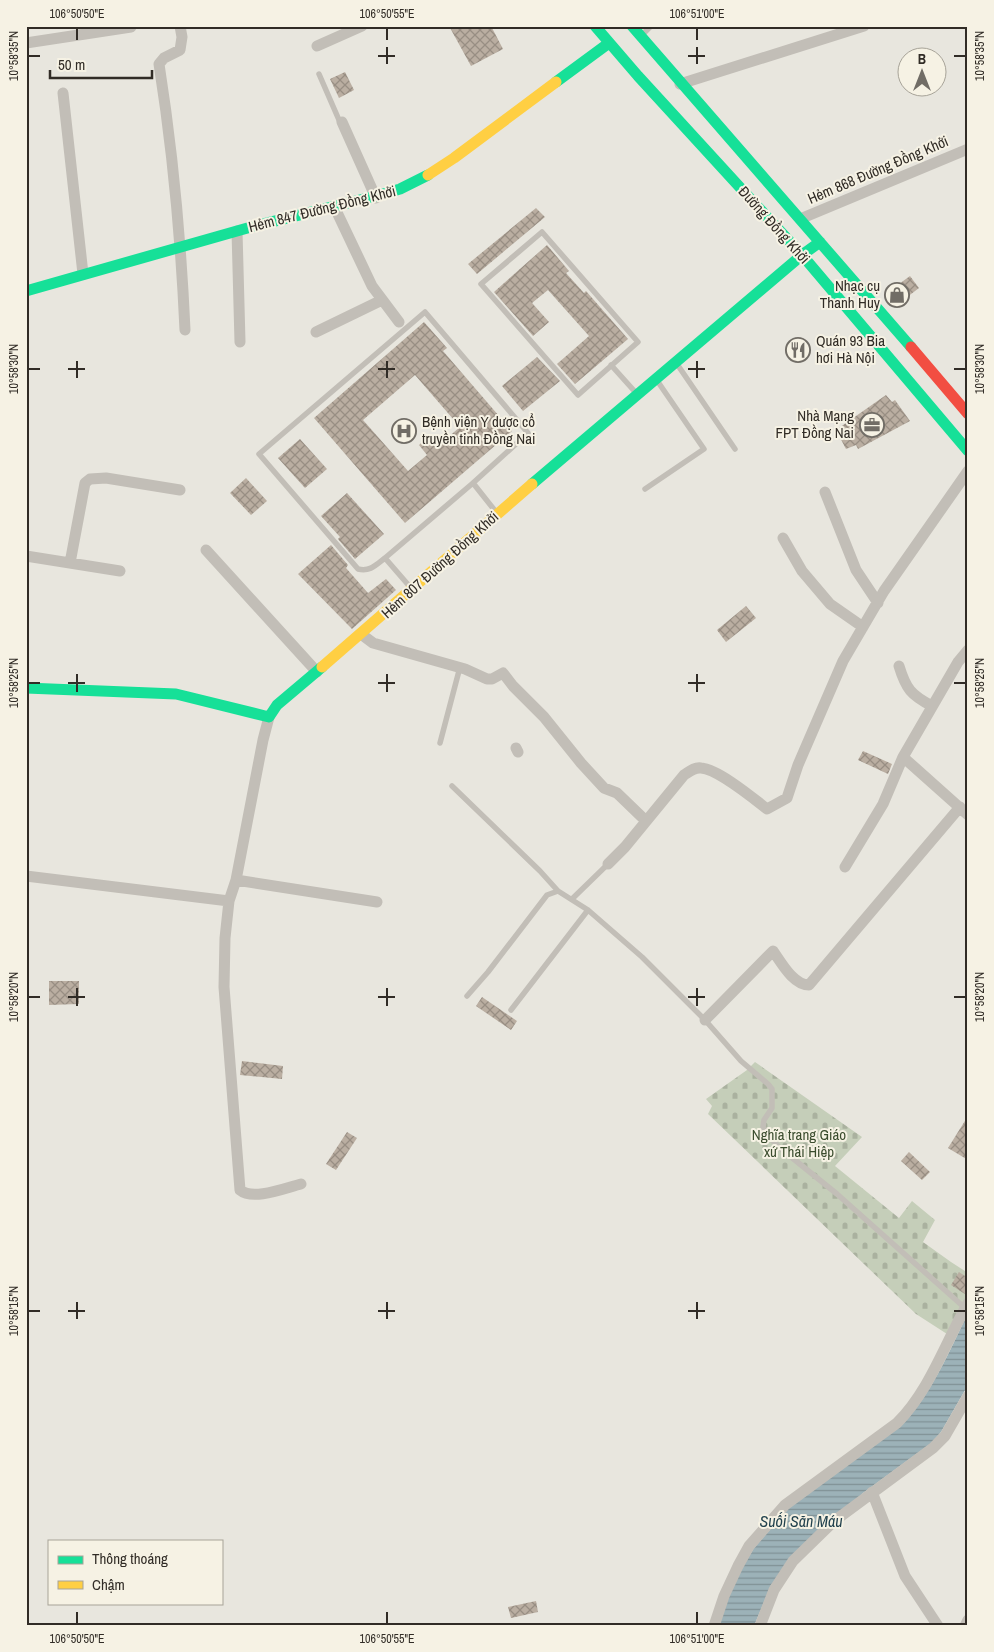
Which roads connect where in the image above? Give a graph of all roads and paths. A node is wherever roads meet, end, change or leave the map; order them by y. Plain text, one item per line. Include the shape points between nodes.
1 (180, 26) edge
2 (362, 26) edge
3 (595, 26) edge
4 (632, 26) edge
5 (651, 26) edge
6 (864, 26) edge
7 (131, 27) edge
8 (98, 29) edge
9 (640, 36) junction
10 (26, 43) edge
11 (609, 43) junction
12 (317, 46) dead end
13 (319, 74) dead end
14 (680, 84) junction
15 (63, 93) dead end
16 (342, 122) joint
17 (968, 149) edge
18 (376, 198) junction
19 (334, 206) junction
20 (800, 219) junction
21 (237, 231) junction
22 (820, 242) junction
23 (181, 247) junction
24 (802, 255) junction
25 (83, 274) junction
26 (26, 290) edge
27 (382, 300) junction
28 (399, 322) dead end
29 (185, 330) dead end
30 (316, 332) dead end
31 (240, 342) dead end
32 (676, 362) junction
33 (612, 366) junction
34 (656, 379) junction
35 (637, 394) junction
36 (968, 414) edge
37 (735, 449) dead end
38 (968, 451) edge
39 (968, 471) edge
40 (473, 483) junction
41 (645, 489) dead end
42 (180, 490) dead end
43 (825, 492) dead end
44 (498, 513) junction
45 (783, 538) dead end
46 (206, 550) dead end
47 (26, 556) edge
48 (385, 558) junction
49 (70, 563) junction
50 (120, 571) dead end
51 (412, 590) junction
52 (878, 603) junction
53 (863, 627) junction
54 (362, 634) junction
55 (968, 650) edge
56 (898, 666) dead end
57 (460, 668) junction
58 (317, 672) junction
59 (26, 688) edge
60 (932, 706) junction
61 (269, 717) junction
62 (440, 743) dead end
63 (902, 757) junction
64 (452, 786) dead end
65 (964, 811) edge
66 (646, 821) junction
67 (608, 864) joint
68 (845, 867) dead end
69 (26, 876) edge
70 (236, 880) junction
71 (558, 891) junction
72 (572, 899) junction
73 (229, 901) junction
74 (377, 902) dead end
75 (588, 910) junction
76 (467, 996) dead end
77 (512, 1010) dead end
78 (706, 1020) junction
79 (300, 1184) dead end
80 (967, 1307) edge
81 (968, 1396) edge
82 (872, 1492) junction
83 (968, 1620) edge
84 (714, 1626) edge
85 (760, 1626) edge
86 (938, 1626) edge
87 (964, 1626) edge

1 - 23 street via 180,50 164,58 160,64
2 - 12 street
3 - 11 street, Đường Đồng Khởi
4 - 9 street, Đường Đồng Khởi
5 - 9 lane
6 - 14 street
7 - 8 street
8 - 10 street
9 - 14 street, Đường Đồng Khởi
11 - 18 street, Hẻm 847 Đường Đồng Khởi via 456,158 411,185
11 - 24 street, Đường Đồng Khởi
13 - 16 lane
14 - 20 street, Đường Đồng Khởi
15 - 25 street
16 - 18 street
17 - 20 street, Hẻm 868 Đường Đồng Khởi
18 - 19 street, Hẻm 847 Đường Đồng Khởi
19 - 21 street, Hẻm 847 Đường Đồng Khởi
19 - 27 street
20 - 22 street, Đường Đồng Khởi
21 - 23 street, Hẻm 847 Đường Đồng Khởi
21 - 31 street
22 - 24 street, Hẻm 807 Đường Đồng Khởi
22 - 36 street, Đường Đồng Khởi
23 - 25 street, Hẻm 847 Đường Đồng Khởi
23 - 29 street
24 - 32 street, Hẻm 807 Đường Đồng Khởi
24 - 38 street, Đường Đồng Khởi
25 - 26 street, Hẻm 847 Đường Đồng Khởi
27 - 28 street
27 - 30 street
32 - 34 street, Hẻm 807 Đường Đồng Khởi
32 - 37 lane
33 - 33 lane via 638,342 542,232 481,284 578,395
33 - 35 lane
34 - 35 street, Hẻm 807 Đường Đồng Khởi
34 - 41 lane via 704,449
35 - 44 street, Hẻm 807 Đường Đồng Khởi
39 - 52 street
40 - 44 lane
40 - 48 lane
40 - 48 lane via 528,434 425,312 259,454 358,569 370,570
42 - 49 street via 106,478 90,479 85,483
43 - 52 street via 856,570
44 - 51 street, Hẻm 807 Đường Đồng Khởi
45 - 53 street via 802,571 830,604
46 - 58 street
47 - 49 street
48 - 51 lane
49 - 50 street
51 - 54 street, Hẻm 807 Đường Đồng Khởi
52 - 53 street
53 - 66 street via 843,661 787,798 767,809 711,771 700,768 684,776
54 - 57 street via 373,643
54 - 58 street, Hẻm 807 Đường Đồng Khởi
55 - 60 street
56 - 60 street via 908,690
57 - 62 lane
57 - 66 street via 489,680 503,673 604,788 617,793
58 - 61 street, Hẻm 807 Đường Đồng Khởi via 277,705
59 - 61 street via 176,694
60 - 63 street
61 - 70 street
63 - 65 street
63 - 68 street via 883,804
64 - 71 lane
65 - 78 street via 808,985 800,984 773,951
66 - 67 street
67 - 72 lane
69 - 73 street
70 - 73 street
70 - 74 street
71 - 72 lane
71 - 76 lane via 547,895
72 - 75 lane
73 - 79 street via 224,987 240,1190 256,1195
75 - 77 lane
75 - 78 lane
78 - 80 lane via 741,1061 772,1090 772,1108 763,1127 773,1142
80 - 84 street via 910,1410 785,1505 749,1546 724,1596
81 - 82 street via 945,1436
82 - 85 street via 833,1522 793,1561 774,1590
82 - 86 street via 905,1576
83 - 87 street

